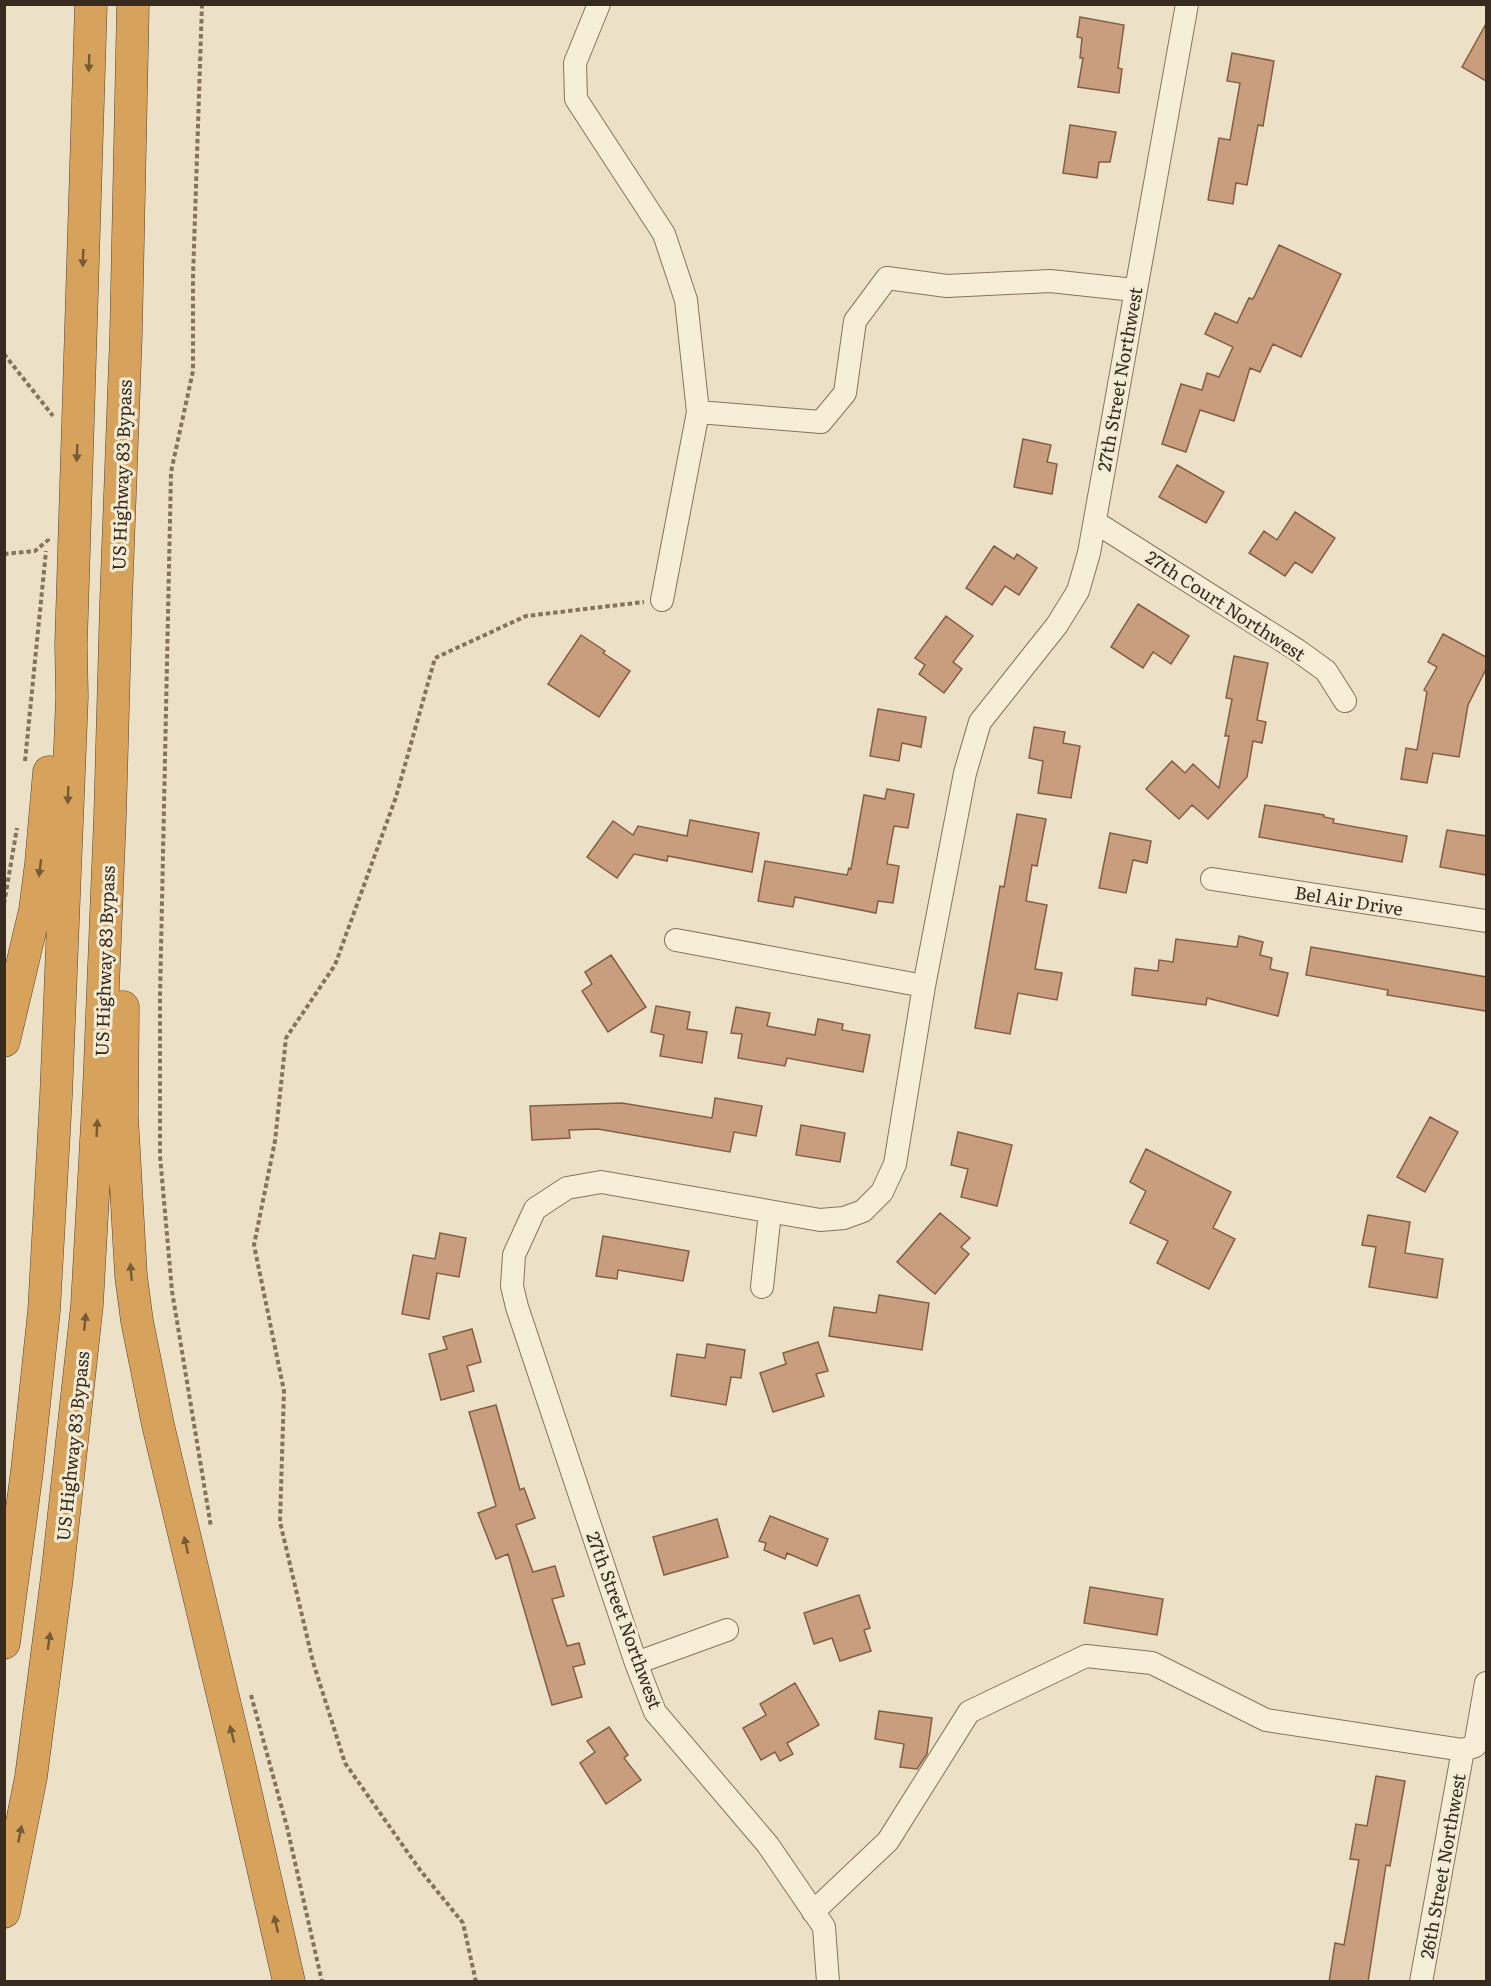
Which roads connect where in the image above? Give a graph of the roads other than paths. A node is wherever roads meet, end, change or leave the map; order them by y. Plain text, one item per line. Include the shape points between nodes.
1 (91, 4) edge
2 (133, 4) edge
3 (599, 4) edge
4 (1187, 4) edge
5 (1134, 290) junction
6 (698, 412) junction
7 (1095, 522) junction
8 (662, 600) road end
9 (71, 645) junction
10 (1345, 701) dead end
11 (113, 710) junction
12 (1212, 879) dead end
13 (1486, 921) edge
14 (676, 940) dead end
15 (924, 986) junction
16 (4, 1041) edge
17 (770, 1212) junction
18 (762, 1287) dead end
19 (727, 1630) dead end
20 (4, 1643) edge
21 (636, 1663) junction
22 (1486, 1683) edge
23 (1475, 1748) edge
24 (4, 1912) edge
25 (813, 1912) junction
26 (289, 1982) edge
27 (828, 1982) edge
28 (1421, 1982) edge

1 -> 9 highway
2 - 11 highway, US Highway 83 Bypass
3 - 6 street via 575,63 576,99 664,234 686,300
4 - 5 street, 27th Street Northwest
5 - 6 street via 1050,281 947,286 887,278 855,321 845,393 821,422
5 - 7 street, 27th Street Northwest
6 - 8 street
7 - 10 street, 27th Court Northwest via 1326,670
7 - 15 street, 27th Street Northwest via 1078,591 1057,625 980,722 965,773
9 -> 16 highway via 52,720 35,910
9 -> 20 highway via 72,709 44,1311
24 -> 11 highway, US Highway 83 Bypass via 31,1777 87,1305
26 -> 11 highway via 137,1321 122,1116 124,803
12 - 13 street, Bel Air Drive
14 - 15 street
15 - 17 street, 27th Street Northwest via 895,1164 882,1192 863,1211 844,1218 820,1220
17 - 18 street
17 - 21 street, 27th Street Northwest via 602,1182 567,1188 535,1209 514,1256 512,1286 517,1307
19 - 21 street
21 - 25 street, 27th Street Northwest via 655,1712 768,1845
22 - 23 street, 26th Street Northwest
23 - 25 street via 1266,1720 1152,1663 1086,1656 969,1712 888,1841
23 - 28 street, 26th Street Northwest
25 - 27 street, 27th Street Northwest via 824,1927

